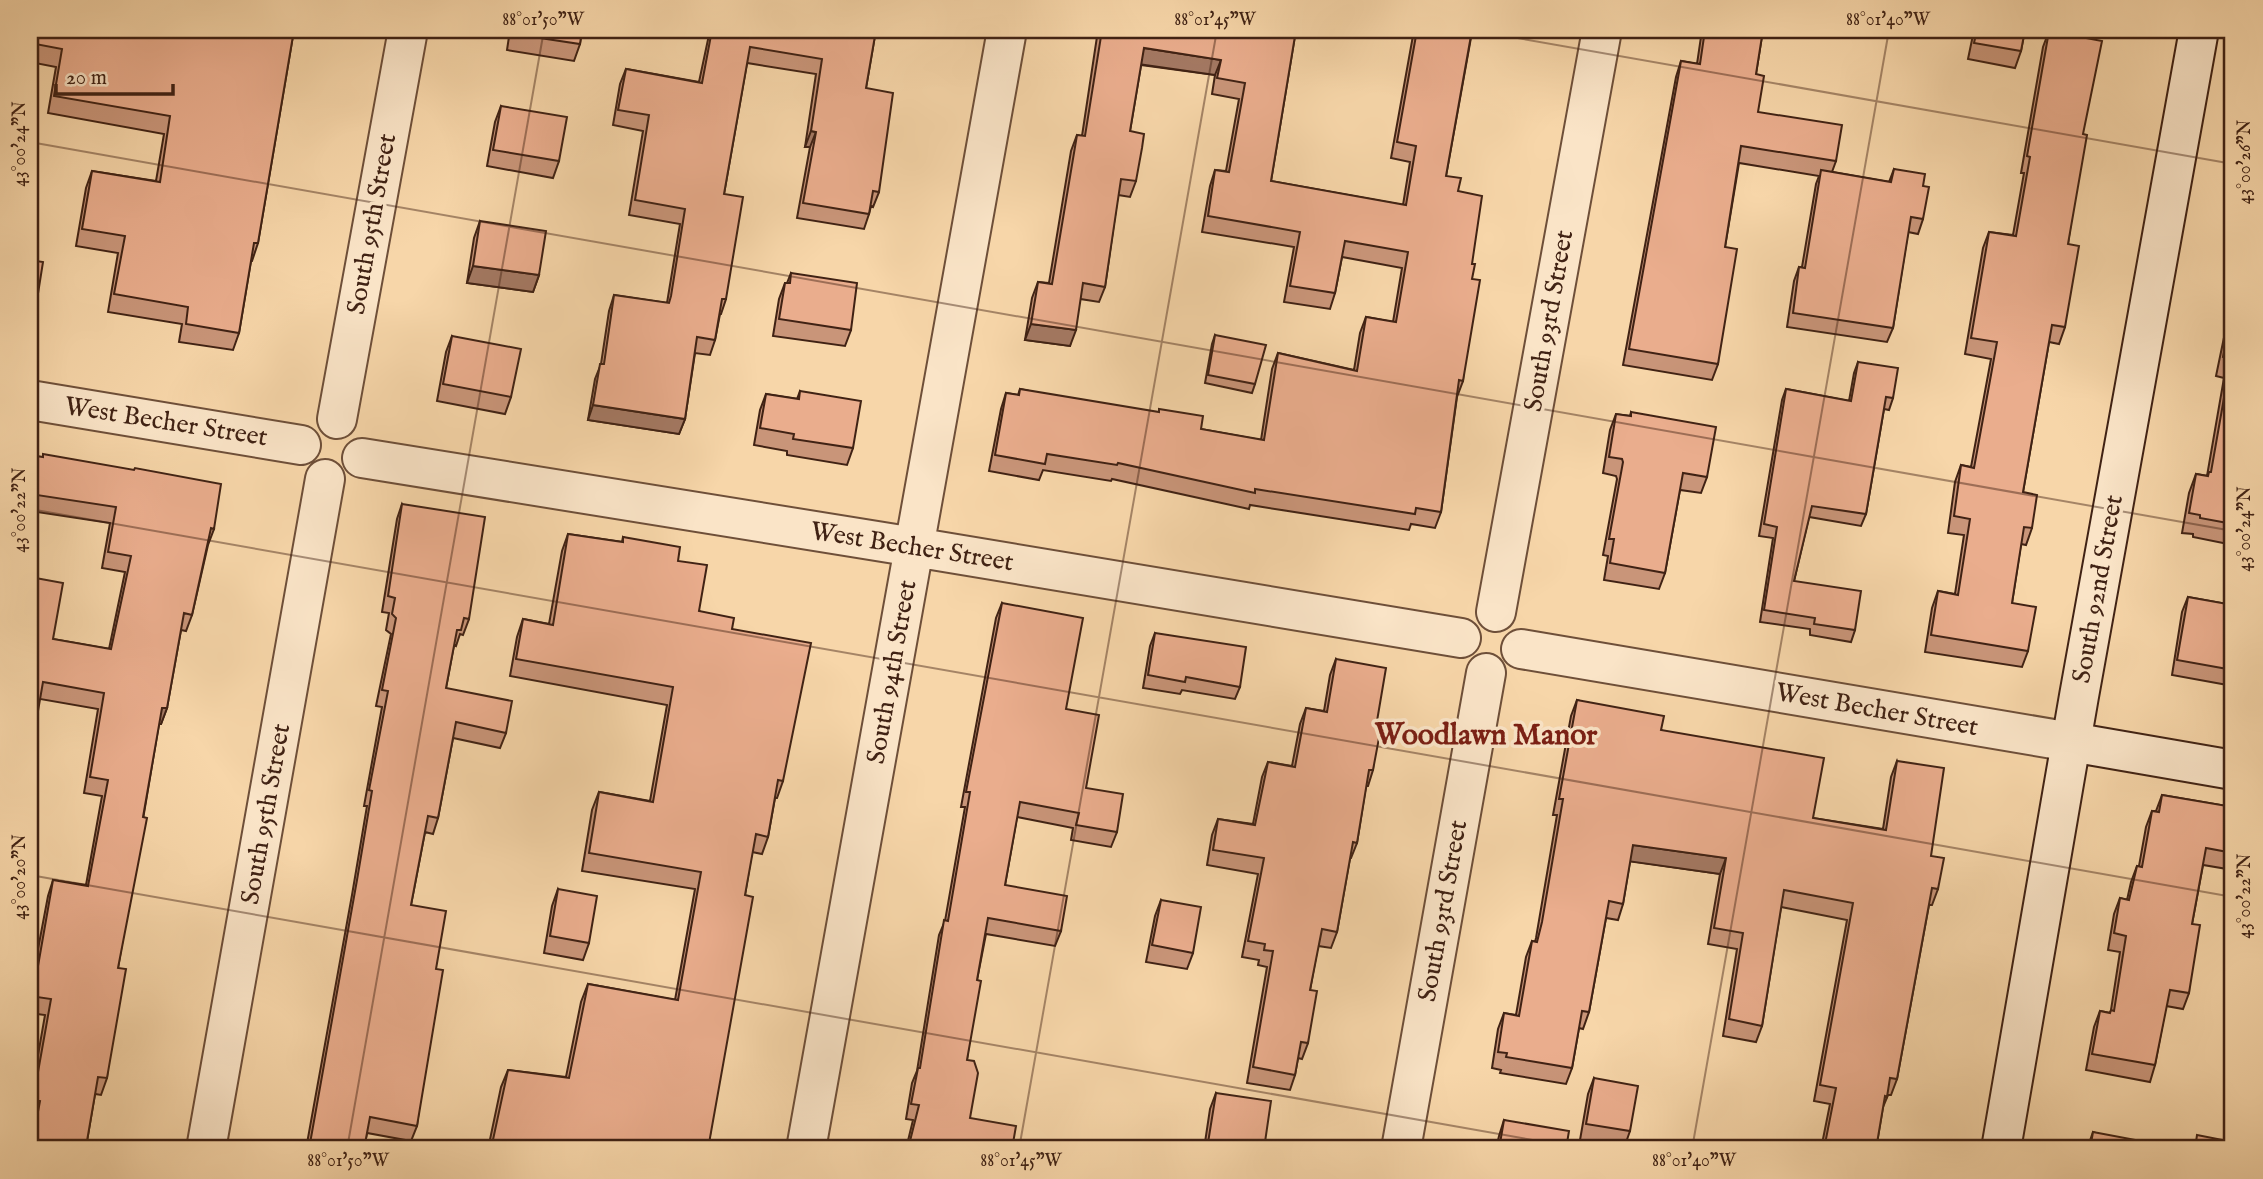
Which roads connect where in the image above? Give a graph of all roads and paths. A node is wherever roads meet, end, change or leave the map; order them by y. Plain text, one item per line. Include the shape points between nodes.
1 (408, 30) edge
2 (1007, 30) edge
3 (1602, 30) edge
4 (2199, 30) edge
5 (30, 400) edge
6 (337, 419) junction
7 (301, 445) junction
8 (362, 458) junction
9 (326, 479) junction
10 (914, 547) junction
11 (1496, 612) junction
12 (1461, 638) junction
13 (1521, 649) junction
14 (1486, 673) junction
15 (2071, 743) junction
16 (2233, 770) edge
17 (206, 1149) edge
18 (806, 1149) edge
19 (1401, 1149) edge
20 (2001, 1149) edge

1 - 6 street, South 95th Street
2 - 10 street, South 94th Street
3 - 11 street, South 93rd Street
4 - 15 street, South 92nd Street
5 - 7 street, West Becher Street
6 - 7 street via 310,427
6 - 8 street via 356,430
7 - 9 street via 306,466
8 - 9 street via 350,475
8 - 10 street, West Becher Street
9 - 17 street, South 95th Street
10 - 12 street, West Becher Street
10 - 18 street, South 94th Street
11 - 12 street via 1469,621
11 - 13 street via 1516,623
12 - 14 street via 1465,659
13 - 14 street via 1509,668
13 - 15 street, West Becher Street
14 - 19 street, South 93rd Street
15 - 16 street, West Becher Street
15 - 20 street, South 92nd Street

